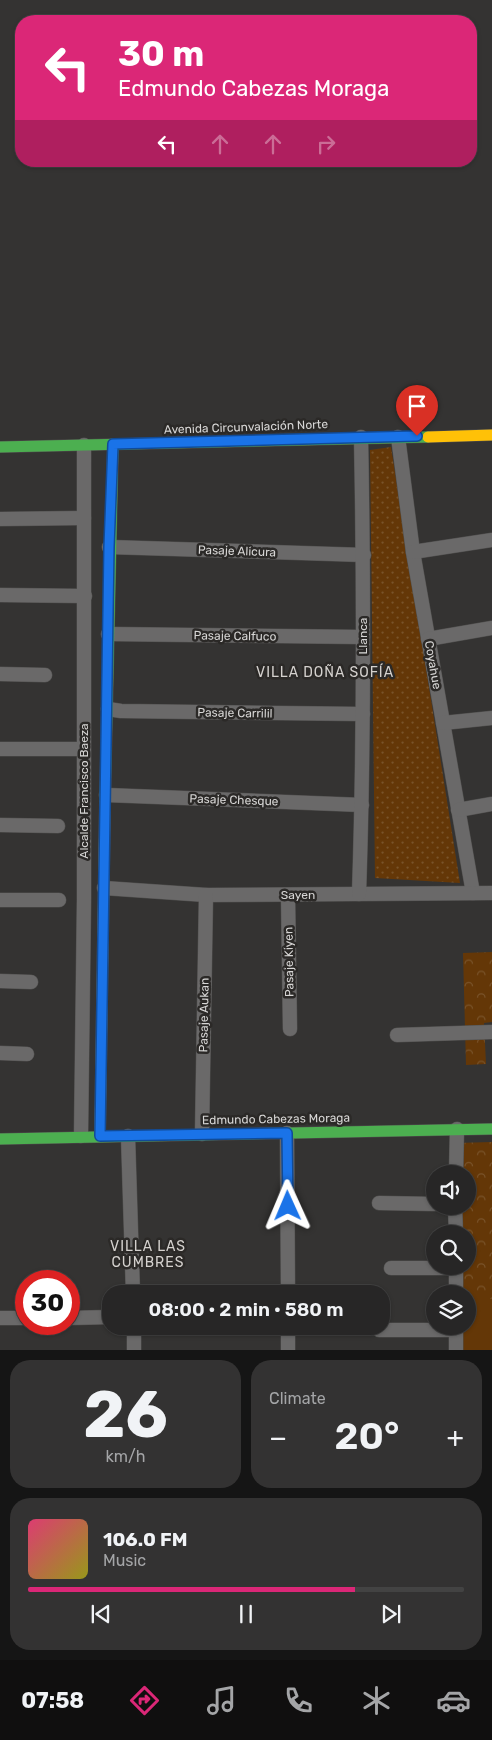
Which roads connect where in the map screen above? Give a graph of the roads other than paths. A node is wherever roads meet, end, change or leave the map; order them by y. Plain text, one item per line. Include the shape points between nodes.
1 (492, 435) edge
2 (361, 437) junction
3 (398, 437) junction
4 (113, 444) junction
5 (84, 446) junction
6 (0, 447) edge
7 (84, 518) junction
8 (0, 519) edge
9 (492, 540) edge
10 (109, 547) junction
11 (413, 552) junction
12 (364, 555) junction
13 (0, 595) edge
14 (85, 596) junction
15 (492, 628) edge
16 (108, 634) junction
17 (363, 638) junction
18 (428, 639) junction
19 (0, 674) edge
20 (45, 674) dead end
21 (108, 708) junction
22 (363, 714) junction
23 (492, 718) edge
24 (443, 723) junction
25 (0, 749) edge
26 (83, 749) junction
27 (106, 795) junction
28 (492, 804) edge
29 (362, 806) junction
30 (458, 810) junction
31 (0, 824) edge
32 (58, 826) dead end
33 (104, 888) junction
34 (473, 893) junction
35 (492, 893) edge
36 (359, 894) junction
37 (206, 895) junction
38 (288, 895) junction
39 (0, 900) edge
40 (59, 900) dead end
41 (0, 981) edge
42 (31, 982) dead end
43 (290, 1029) dead end
44 (492, 1032) edge
45 (397, 1035) dead end
46 (0, 1054) edge
47 (27, 1054) dead end
48 (456, 1129) junction
49 (492, 1129) edge
50 (287, 1133) junction
51 (202, 1134) junction
52 (81, 1136) junction
53 (100, 1136) junction
54 (128, 1136) junction
55 (0, 1139) edge
56 (456, 1165) edge
57 (379, 1203) dead end
58 (426, 1204) edge
59 (426, 1267) edge
60 (391, 1268) dead end
61 (133, 1285) edge
62 (288, 1285) edge
63 (102, 1317) edge
64 (0, 1318) edge
65 (15, 1318) edge
66 (80, 1318) edge
67 (426, 1329) edge
68 (390, 1330) edge
69 (134, 1335) edge
70 (288, 1335) edge
71 (456, 1335) edge
72 (134, 1350) edge
73 (288, 1350) edge
74 (456, 1350) edge

1 - 3 street, Avenida Circunvalación Norte
2 - 3 street, Avenida Circunvalación Norte
2 - 4 street, Avenida Circunvalación Norte
2 - 12 street, Llanca
3 - 11 street, Coyahue
4 - 5 street, Avenida Circunvalación Norte
4 - 10 street, Alcalde Francisco Baeza
5 - 6 street, Avenida Circunvalación Norte
5 - 7 street, Alcalde Francisco Baeza
7 - 8 street
7 - 14 street, Alcalde Francisco Baeza
9 - 11 street
10 - 12 street, Pasaje Alicura
10 - 16 street, Alcalde Francisco Baeza
11 - 18 street, Coyahue
12 - 17 street, Llanca
13 - 14 street
14 - 26 street, Alcalde Francisco Baeza
15 - 18 street
16 - 17 street, Pasaje Calfuco
16 - 21 street, Alcalde Francisco Baeza
17 - 22 street, Llanca
18 - 24 street, Coyahue
19 - 20 street
21 - 22 street, Pasaje Carrilil via 121,711
21 - 27 street, Alcalde Francisco Baeza
22 - 29 street, Llanca
23 - 24 street
24 - 30 street, Coyahue
25 - 26 street
26 - 52 street, Alcalde Francisco Baeza
27 - 29 street, Pasaje Chesque
27 - 33 street, Alcalde Francisco Baeza
28 - 30 street
29 - 36 street, Llanca
30 - 34 street, Coyahue
31 - 32 street
33 - 37 street, Sayen
33 - 53 street, Alcalde Francisco Baeza
34 - 35 street, Sayen
34 - 36 street, Sayen
36 - 38 street, Sayen
37 - 38 street, Sayen
37 - 51 street, Pasaje Aukan
38 - 43 street, Pasaje Kiyen
39 - 40 street
41 - 42 street
44 - 45 street
46 - 47 street
48 - 49 street, Edmundo Cabezas Moraga
48 - 50 street, Edmundo Cabezas Moraga
48 - 56 street
50 - 51 street, Edmundo Cabezas Moraga
50 - 62 street
51 - 54 street, Edmundo Cabezas Moraga
52 - 53 street, Edmundo Cabezas Moraga
52 - 55 street, Edmundo Cabezas Moraga
53 - 54 street, Edmundo Cabezas Moraga
54 - 61 street
57 - 58 street
59 - 60 street
63 - 66 street
64 - 65 street
67 - 68 street
69 - 72 street
70 - 73 street
71 - 74 street

